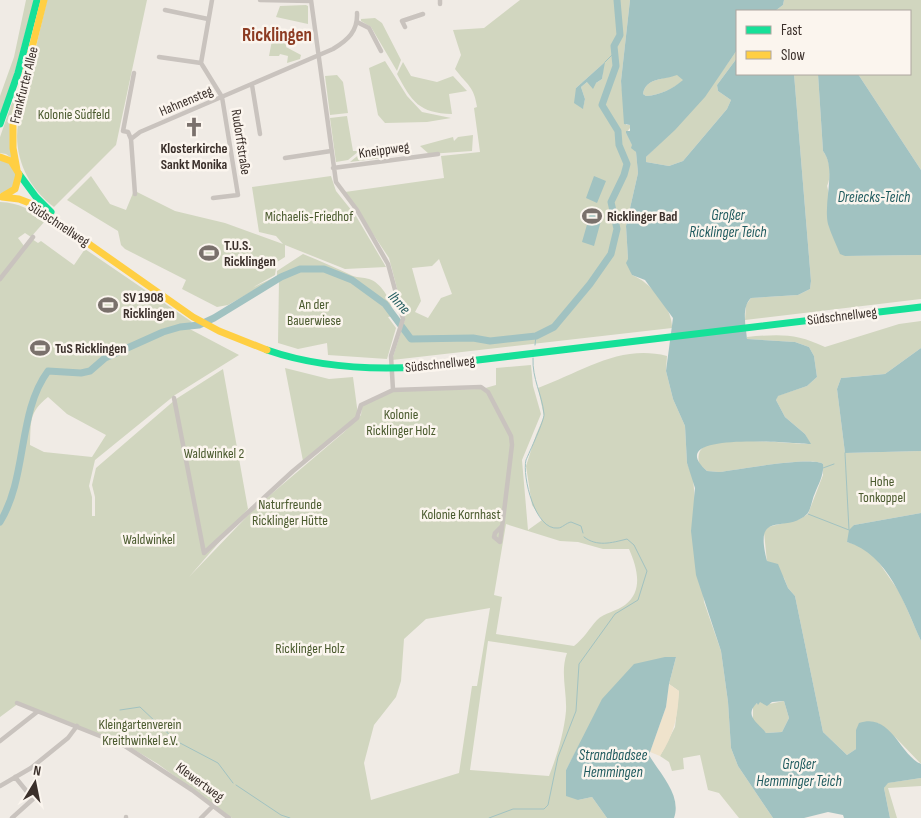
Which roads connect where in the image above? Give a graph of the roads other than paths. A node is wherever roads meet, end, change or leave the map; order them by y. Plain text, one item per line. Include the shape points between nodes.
1 (37, 0) edge
2 (44, 0) edge
3 (212, 0) edge
4 (260, 0) edge
5 (311, 0) edge
6 (165, 10) dead end
7 (357, 13) dead end
8 (423, 14) dead end
9 (208, 19) junction
10 (357, 22) junction
11 (405, 27) dead end
12 (381, 51) dead end
13 (159, 57) dead end
14 (317, 57) junction
15 (201, 64) junction
16 (134, 73) dead end
17 (252, 85) junction
18 (222, 97) junction
19 (0, 124) edge
20 (260, 134) dead end
21 (130, 139) junction
22 (330, 151) junction
23 (438, 154) dead end
24 (0, 157) edge
25 (285, 158) dead end
26 (333, 168) junction
27 (18, 172) junction
28 (135, 194) dead end
29 (1, 197) edge
30 (213, 198) dead end
31 (46, 211) junction
32 (33, 237) dead end
33 (0, 280) edge
34 (921, 302) edge
35 (921, 307) edge
36 (773, 322) junction
37 (393, 390) junction
38 (174, 398) dead end
39 (502, 526) dead end
40 (17, 703) dead end
41 (37, 712) junction
42 (77, 726) junction
43 (0, 741) edge
44 (15, 777) junction
45 (0, 786) edge
46 (214, 805) junction
47 (12, 818) edge
48 (201, 818) edge
49 (229, 818) edge

1 - 19 main road, Frankfurter Allee via 18,73
2 - 27 main road, Frankfurter Allee via 13,124
3 - 9 street
4 - 5 street
5 - 14 street
6 - 9 street
7 - 10 street
8 - 11 street via 402,21
9 - 15 street
10 - 12 street via 368,28
10 - 14 street, Hahnensteg via 348,39
13 - 15 street
14 - 17 street, Hahnensteg
14 - 22 street
15 - 18 street
16 - 21 street via 123,131 128,132
17 - 18 street, Hahnensteg
17 - 20 street
18 - 21 street, Hahnensteg
18 - 30 street, Rudorffstraße via 238,195
21 - 28 street
22 - 25 street
22 - 26 street
23 - 26 street, Kneippweg
24 - 27 main road, Südschnellweg via 11,161
26 - 37 street via 340,188 357,210 388,264 403,324 391,356
27 - 29 main road via 15,188
27 - 31 main road, Südschnellweg
29 - 31 main road, Südschnellweg via 25,201
31 - 36 main road, Südschnellweg via 195,316 249,340 294,354 338,362 403,366
32 - 33 street
34 - 36 main road, Südschnellweg
35 - 36 main road, Südschnellweg
37 - 38 street via 360,405 357,418 293,471 204,553
37 - 39 street via 481,387 488,392 508,427 512,445
40 - 41 street, Klewertweg
41 - 42 street, Klewertweg
41 - 43 street
42 - 44 street via 68,738
42 - 46 street, Klewertweg via 137,753
44 - 45 street
44 - 47 street via 33,799
46 - 48 street
46 - 49 street, Klewertweg

